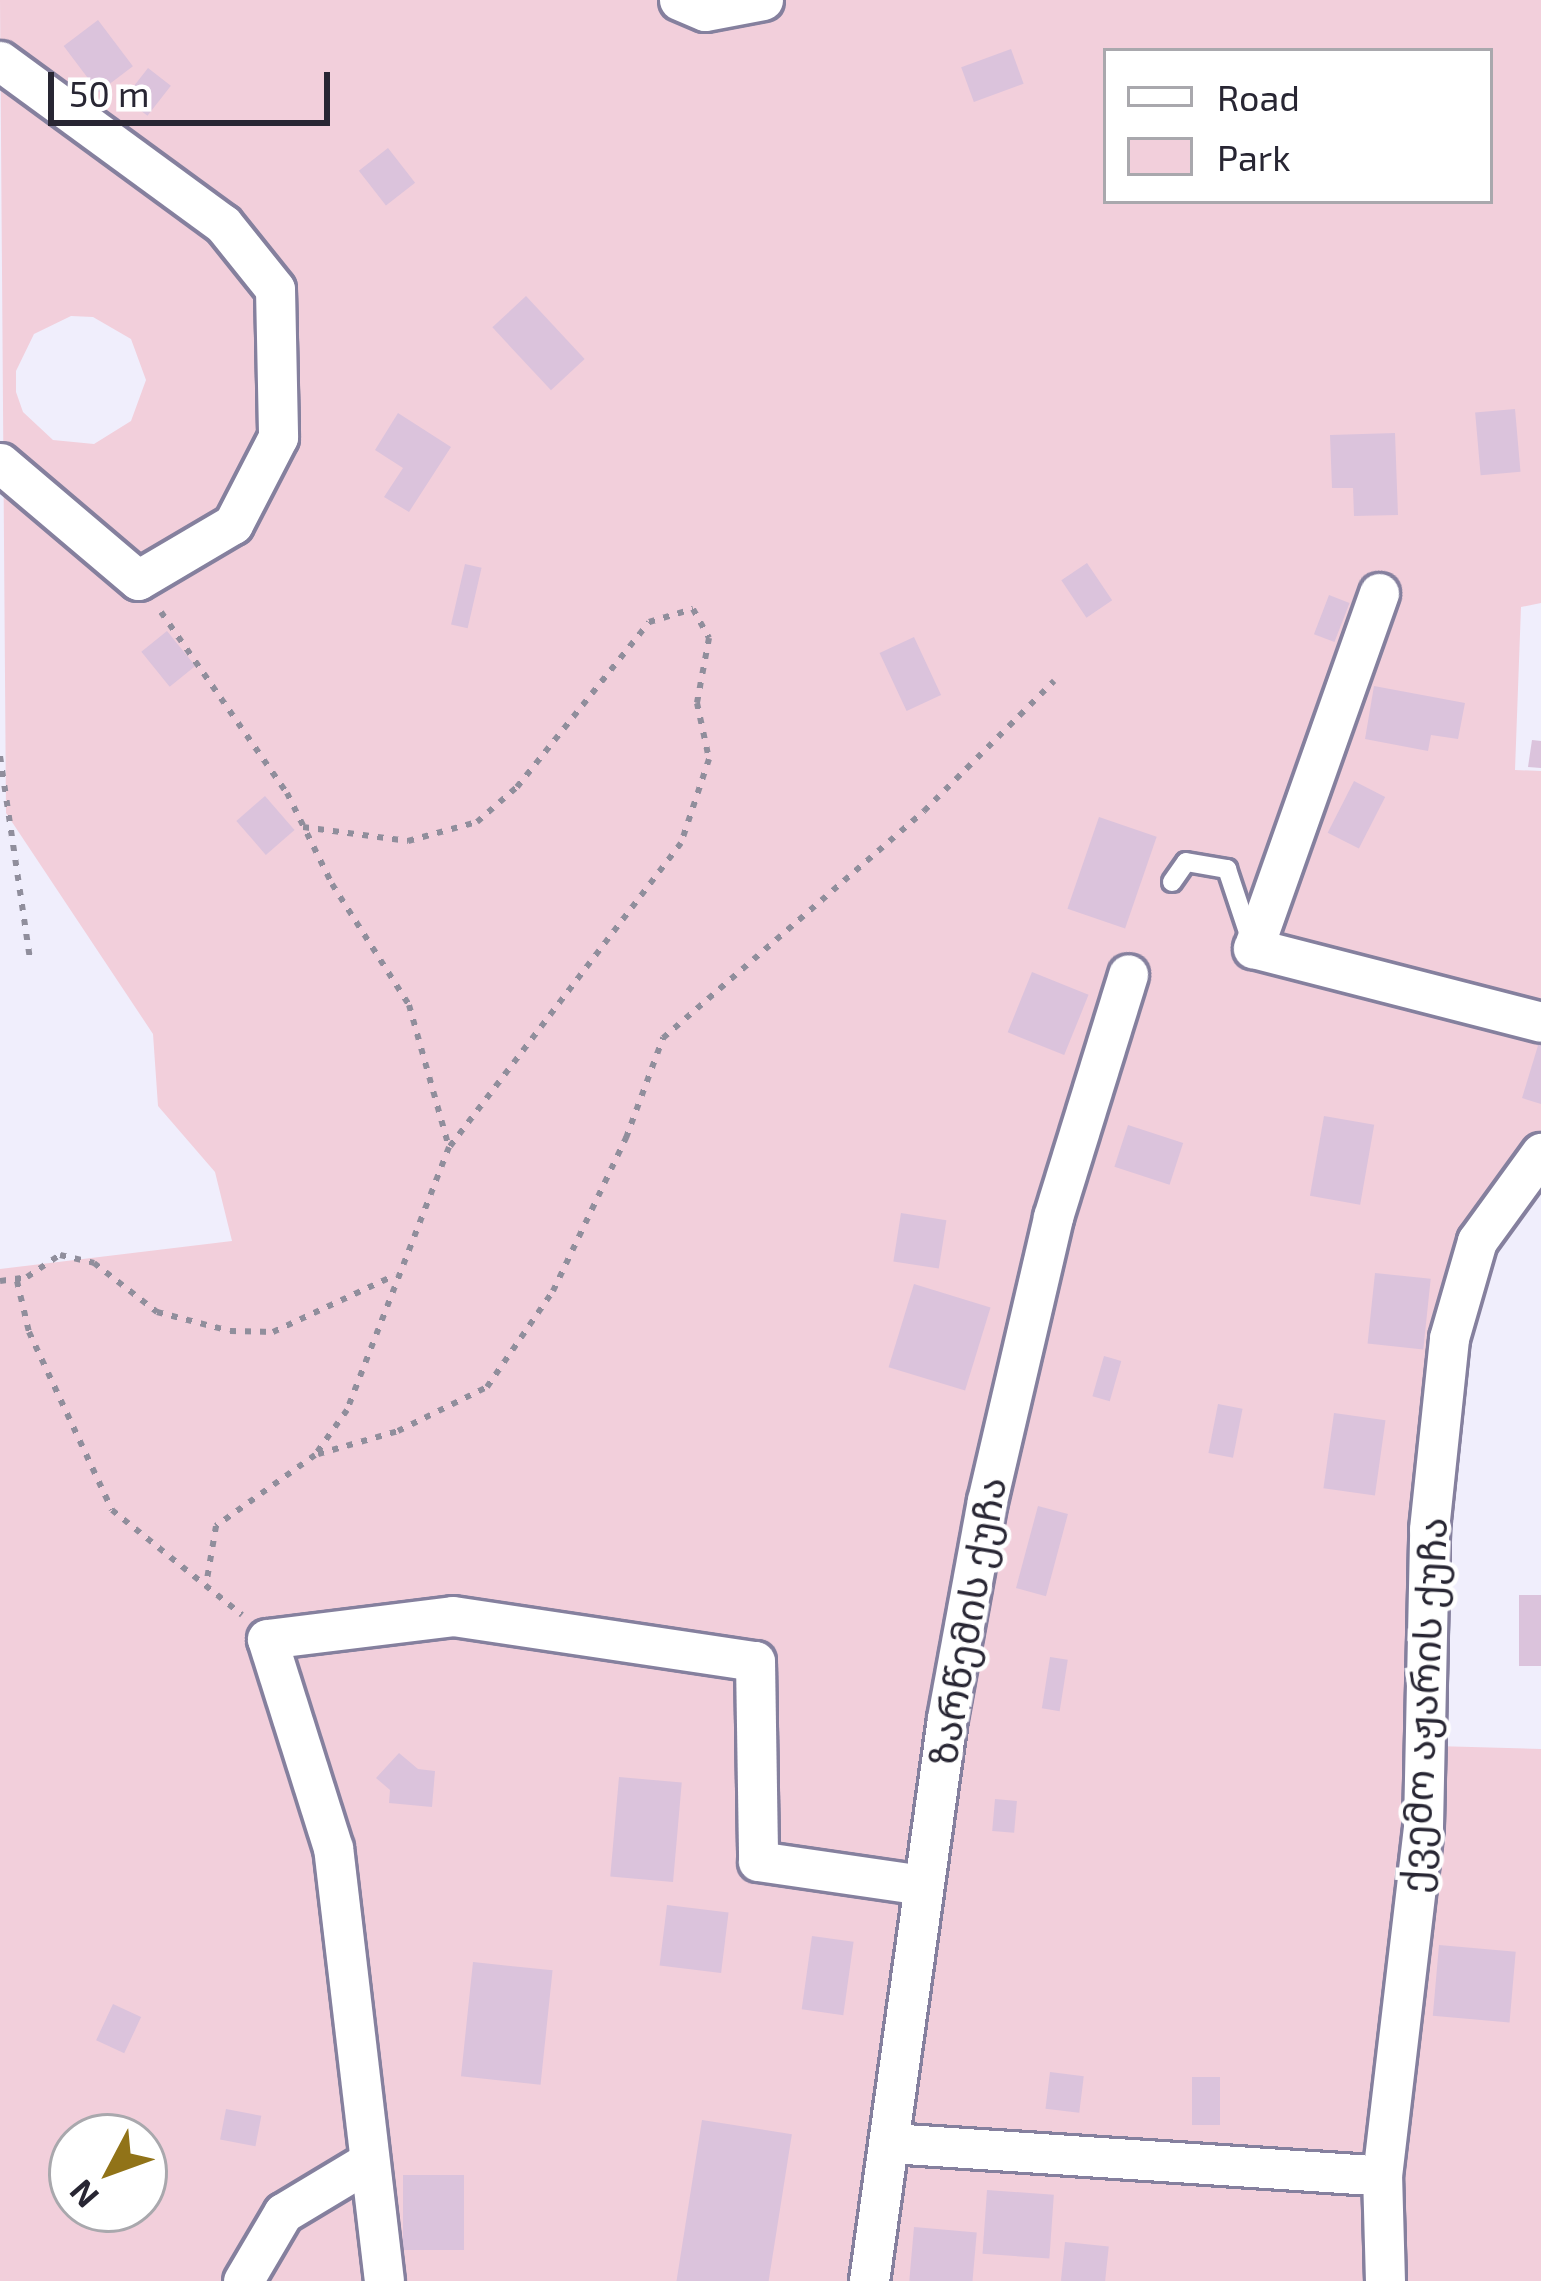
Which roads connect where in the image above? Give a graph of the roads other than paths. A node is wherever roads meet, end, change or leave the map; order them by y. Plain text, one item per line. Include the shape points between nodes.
1 (679, 0) edge
2 (763, 0) edge
3 (0, 61) edge
4 (0, 463) edge
5 (1379, 593) dead end
6 (1172, 882) dead end
7 (1253, 948) junction
8 (1127, 974) dead end
9 (1541, 1022) edge
10 (1541, 1153) edge
11 (922, 1885) junction
12 (890, 2143) junction
13 (368, 2162) junction
14 (1382, 2176) junction
15 (243, 2281) edge
16 (384, 2281) edge
17 (869, 2281) edge
18 (1385, 2281) edge

1 - 2 street via 705,11
3 - 4 street via 223,224 274,289 278,437 233,524 138,580
5 - 7 street
6 - 7 lane via 1186,862 1227,869
7 - 9 street
8 - 11 street, ზარწემის ქუჩა via 1053,1217 987,1502
10 - 14 street, ქვემო აჟარის ქუჩა via 1477,1241 1449,1338 1429,1529 1423,1826
11 - 12 street, ზარწემის ქუჩა
11 - 13 street via 758,1861 755,1661 453,1616 267,1640 333,1847
12 - 14 street
12 - 17 street, ზარწემის ქუჩა
13 - 15 street via 283,2213
13 - 16 street
14 - 18 street, ქვემო აჟარის ქუჩა

